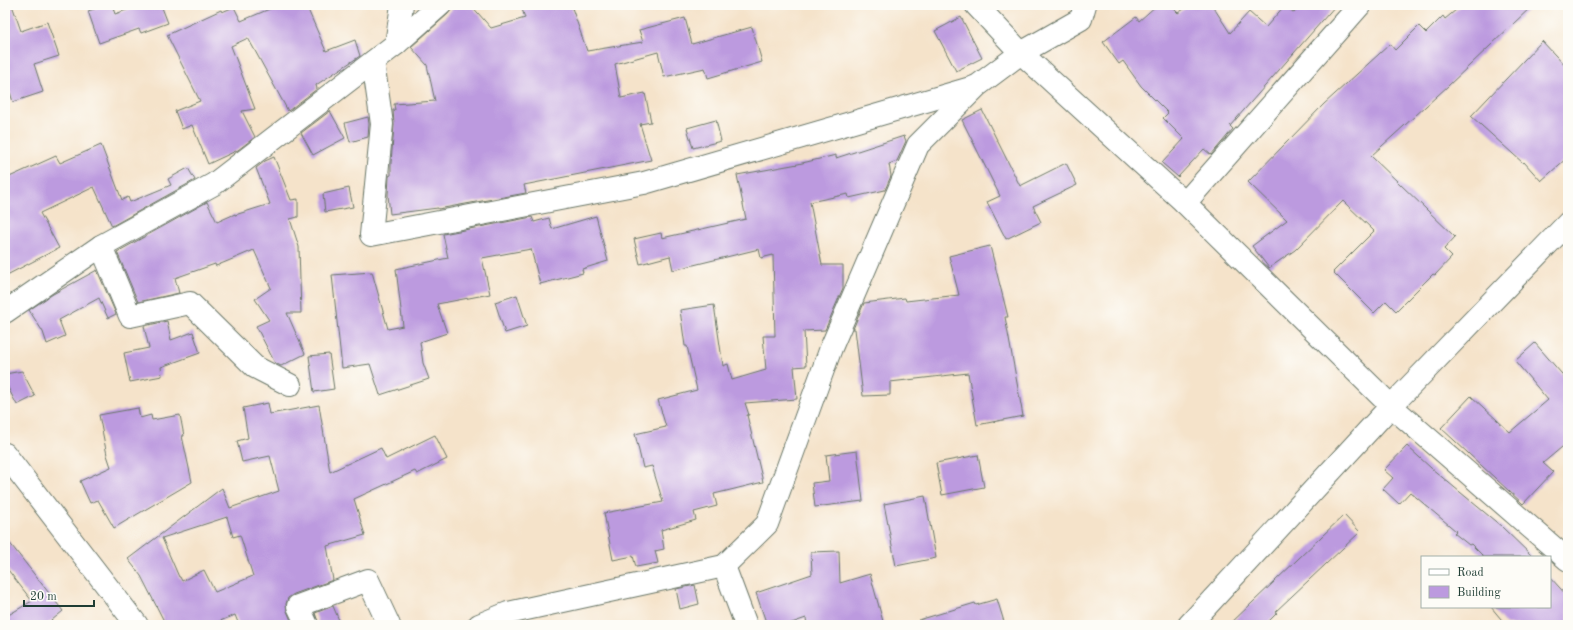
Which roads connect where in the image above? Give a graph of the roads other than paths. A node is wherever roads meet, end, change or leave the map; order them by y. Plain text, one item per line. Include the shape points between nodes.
1 (402, 5) edge
2 (440, 5) edge
3 (976, 5) edge
4 (1085, 5) edge
5 (1360, 5) edge
6 (396, 44) junction
7 (1022, 53) junction
8 (373, 62) junction
9 (977, 86) junction
10 (1184, 203) junction
11 (1568, 223) edge
12 (101, 246) junction
13 (5, 312) edge
14 (290, 385) dead end
15 (1392, 406) junction
16 (5, 454) edge
17 (1568, 560) edge
18 (724, 566) junction
19 (137, 625) edge
20 (307, 625) edge
21 (389, 625) edge
22 (479, 625) edge
23 (746, 625) edge
24 (1189, 625) edge

1 - 6 street
2 - 6 street
3 - 7 street
4 - 7 street via 1081,19
5 - 10 street
6 - 8 street
7 - 9 street
7 - 10 street
8 - 9 street via 382,124 371,235 644,183
8 - 12 street via 214,184
9 - 18 street via 918,145 831,348 767,524
10 - 15 street
11 - 15 street
12 - 13 street
12 - 14 street via 130,316 190,303 255,367
15 - 17 street
15 - 24 street
16 - 19 street
18 - 22 street via 508,613
18 - 23 street
20 - 21 street via 298,606 368,580

